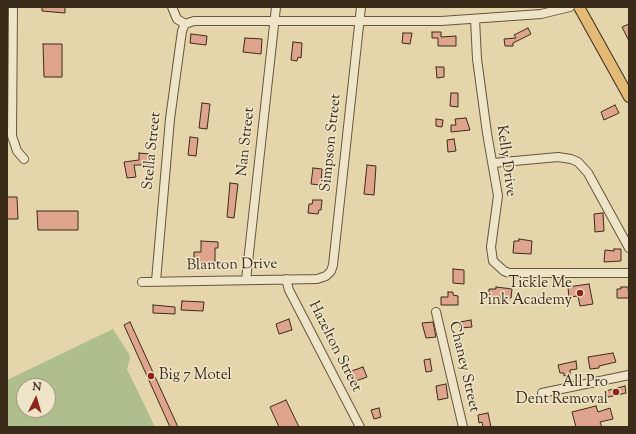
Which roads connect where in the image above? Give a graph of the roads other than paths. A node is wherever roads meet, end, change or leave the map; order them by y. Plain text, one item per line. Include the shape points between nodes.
1 (13, 7) edge
2 (172, 7) edge
3 (276, 7) edge
4 (362, 7) edge
5 (570, 7) edge
6 (579, 7) edge
7 (475, 19) junction
8 (274, 21) junction
9 (360, 21) junction
10 (185, 24) junction
11 (10, 48) edge
12 (629, 97) edge
13 (24, 159) dead end
14 (493, 163) junction
15 (629, 248) edge
16 (629, 273) edge
17 (323, 277) joint
18 (246, 280) junction
19 (286, 280) junction
20 (156, 281) junction
21 (142, 282) dead end
22 (436, 312) dead end
23 (629, 375) edge
24 (542, 393) dead end
25 (360, 427) edge
26 (463, 427) edge

1 - 11 street
2 - 10 street via 177,18
3 - 8 street, Nan Street
4 - 9 street, Simpson Street
5 - 7 street via 552,13
6 - 12 main road
7 - 9 street
7 - 14 street, Kelly Drive via 477,59
8 - 9 street
8 - 10 street via 194,21
8 - 18 street, Nan Street
9 - 17 street, Simpson Street via 333,265 331,271
10 - 20 street, Stella Street via 170,119
11 - 13 street via 12,136 17,151
14 - 15 street via 558,158 578,162 588,173
14 - 16 street, Kelly Drive via 498,196 490,254 496,265 509,273
17 - 19 street, Blanton Drive
18 - 19 street, Blanton Drive
18 - 20 street, Blanton Drive
19 - 25 street, Hazelton Street
20 - 21 street, Blanton Drive
22 - 26 street, Chaney Street
23 - 24 street

